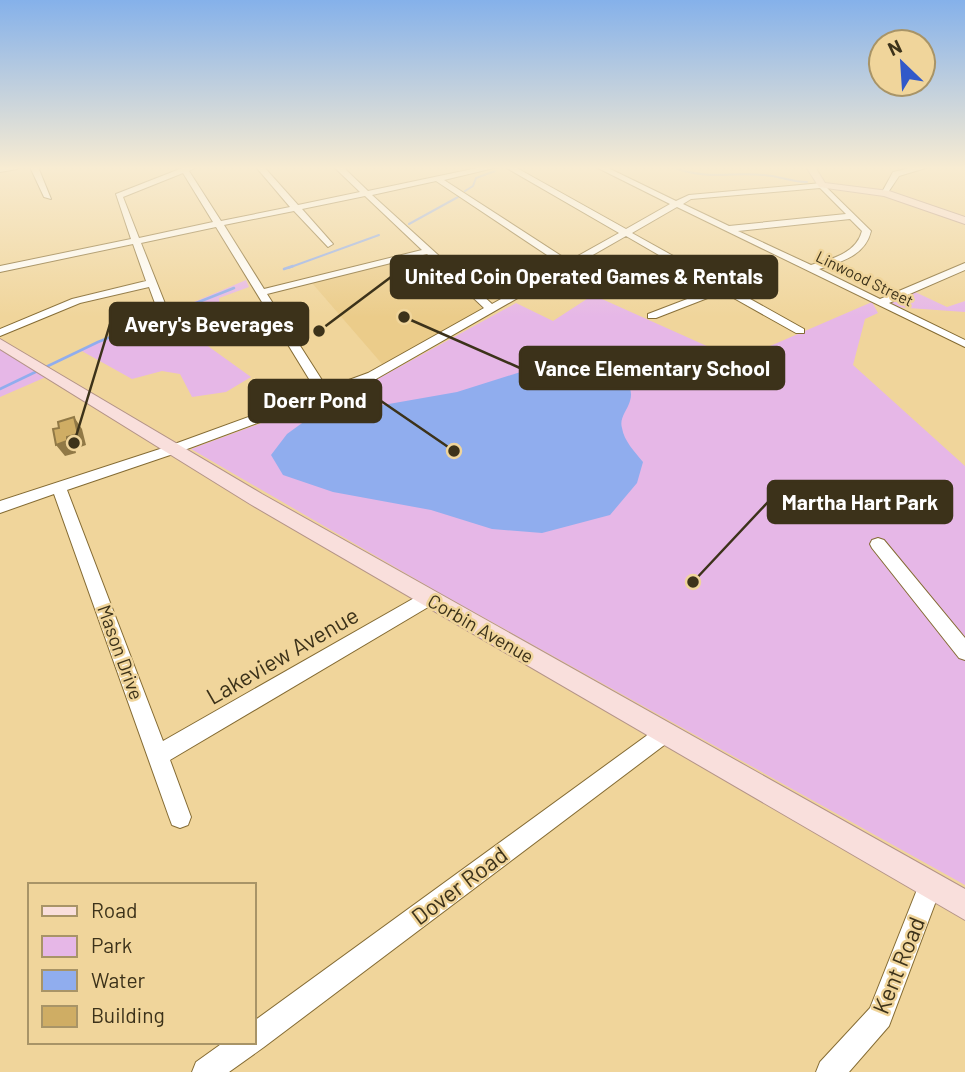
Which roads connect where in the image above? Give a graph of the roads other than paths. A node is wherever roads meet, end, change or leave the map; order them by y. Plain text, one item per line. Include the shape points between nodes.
1 (126, 217) edge
2 (215, 217) edge
3 (253, 217) edge
4 (304, 217) edge
5 (392, 217) edge
6 (496, 217) edge
7 (596, 217) edge
8 (654, 217) edge
9 (702, 217) edge
10 (843, 217) edge
11 (853, 217) edge
12 (219, 224) junction
13 (728, 230) junction
14 (626, 234) junction
15 (134, 241) junction
16 (328, 244) dead end
17 (429, 251) junction
18 (569, 265) junction
19 (965, 266) edge
20 (0, 269) edge
21 (810, 269) junction
22 (151, 283) junction
23 (724, 288) junction
24 (261, 293) junction
25 (880, 303) junction
26 (161, 306) dead end
27 (492, 310) junction
28 (652, 316) dead end
29 (800, 331) dead end
30 (0, 333) edge
31 (0, 343) edge
32 (965, 344) edge
33 (324, 394) junction
34 (174, 449) junction
35 (59, 487) junction
36 (0, 507) edge
37 (878, 544) dead end
38 (429, 598) junction
39 (965, 652) edge
40 (664, 733) junction
41 (159, 755) junction
42 (180, 817) dead end
43 (930, 885) junction
44 (965, 905) edge
45 (256, 1036) edge
46 (244, 1044) edge
47 (206, 1072) edge
48 (830, 1072) edge

1 - 15 street
2 - 12 street
3 - 12 street
4 - 16 street
5 - 17 street
6 - 18 street
7 - 14 street
8 - 14 street
9 - 13 street, Linwood Street
10 - 13 street
11 - 21 street via 867,231 859,250
12 - 15 street
12 - 24 street
13 - 21 street, Linwood Street
14 - 18 street
14 - 23 street
15 - 20 street
15 - 22 street
17 - 24 street
17 - 27 street
18 - 27 street
19 - 25 street
21 - 25 street, Linwood Street
22 - 26 street
22 - 30 street via 76,301
23 - 28 street
23 - 29 street
24 - 33 street
25 - 32 street, Linwood Street
27 - 33 street via 382,370
31 - 34 main road, Corbin Avenue
33 - 34 street
34 - 35 street
34 - 38 main road, Corbin Avenue
35 - 36 street
35 - 41 street, Mason Drive
37 - 39 street
38 - 40 main road, Corbin Avenue
38 - 41 street, Lakeview Avenue
40 - 43 main road, Corbin Avenue
40 - 45 street, Dover Road
41 - 42 street, Mason Drive
43 - 44 main road, Corbin Avenue
43 - 48 street, Kent Road via 880,1017
46 - 47 street

